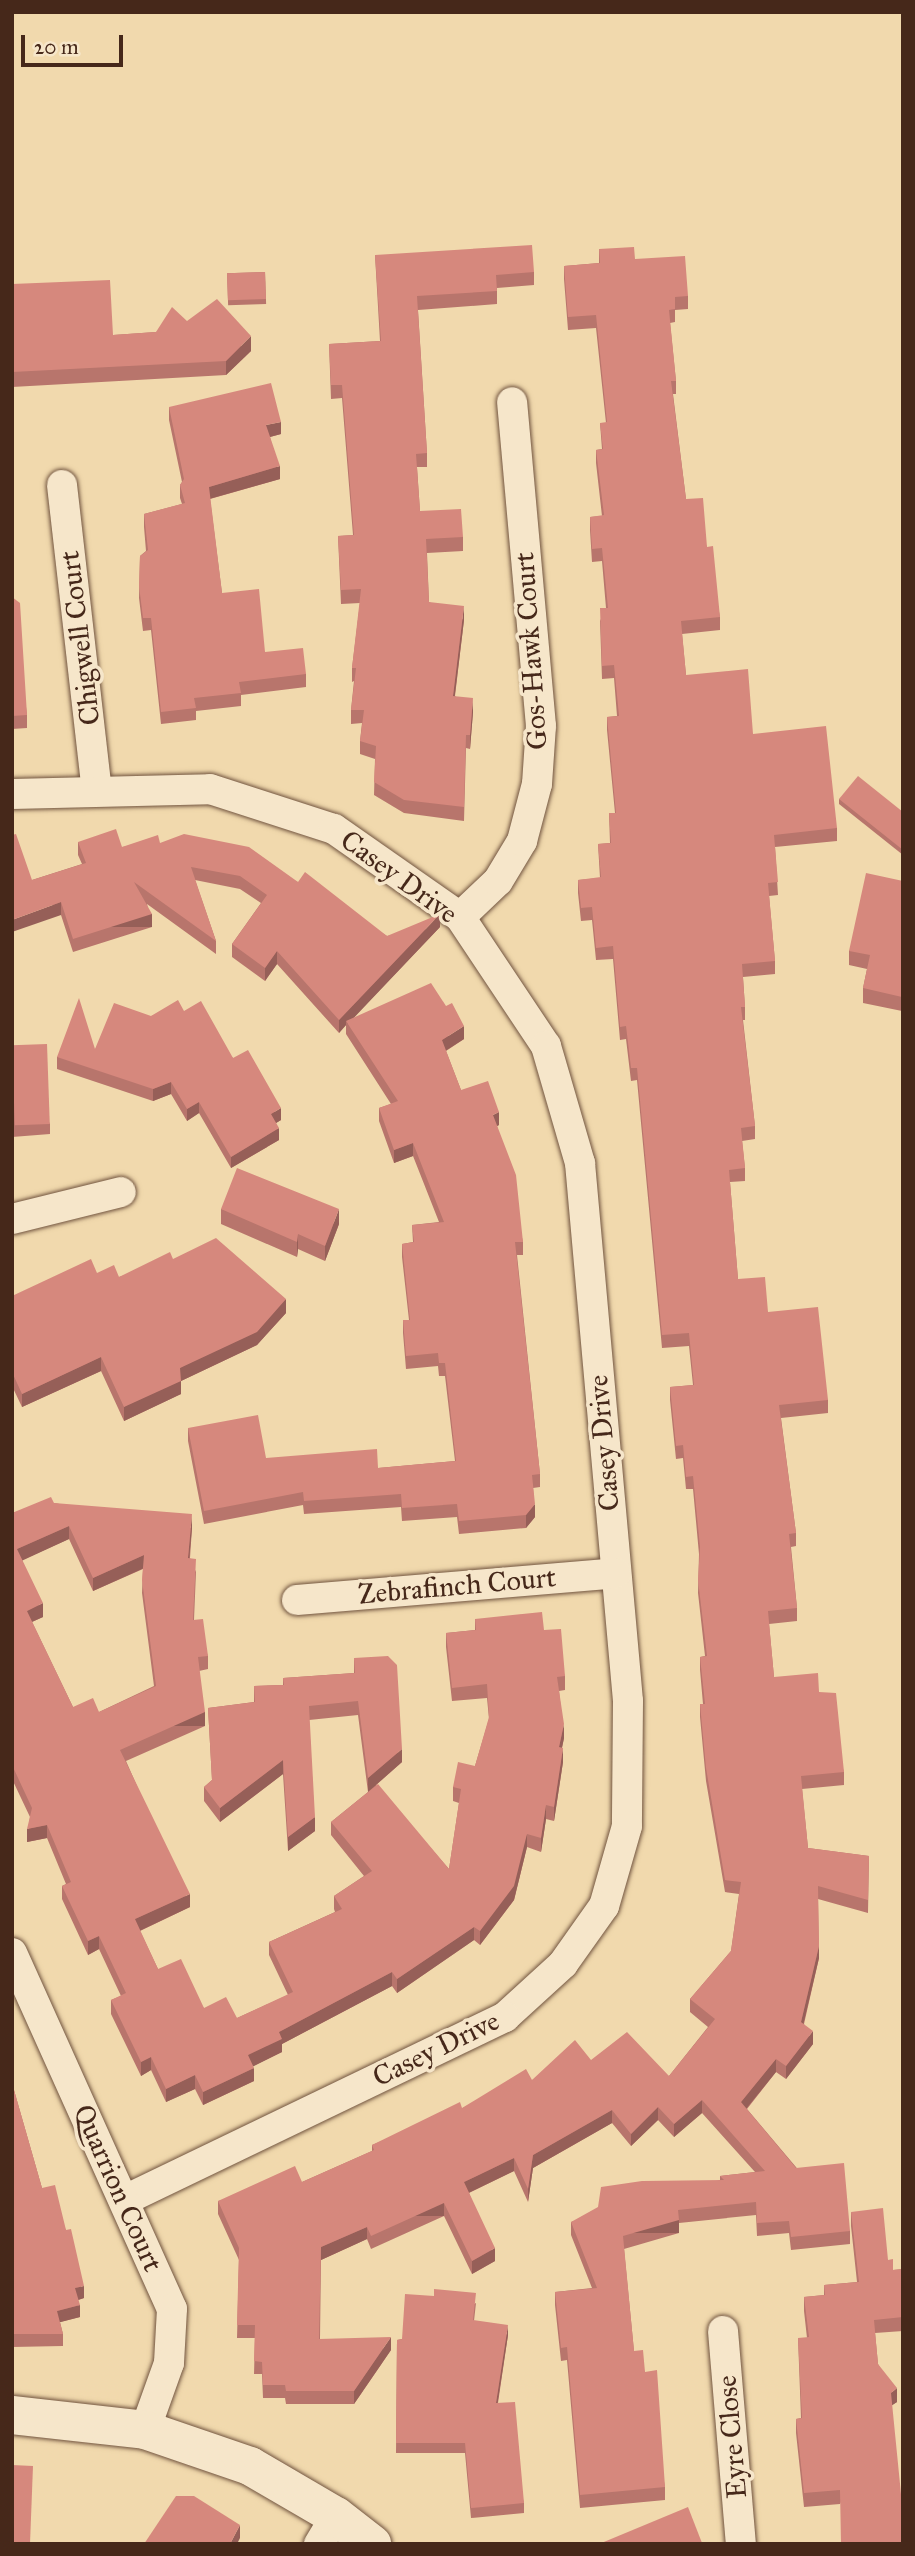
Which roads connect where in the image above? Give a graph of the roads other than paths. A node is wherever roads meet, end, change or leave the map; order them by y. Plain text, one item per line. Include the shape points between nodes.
1 (512, 402) dead end
2 (62, 485) dead end
3 (97, 790) junction
4 (12, 794) edge
5 (460, 917) junction
6 (121, 1192) dead end
7 (12, 1219) edge
8 (616, 1573) junction
9 (297, 1600) dead end
10 (12, 1954) edge
11 (124, 2200) junction
12 (723, 2331) dead end
13 (12, 2415) edge
14 (145, 2430) junction
15 (327, 2530) edge
16 (372, 2544) edge
17 (741, 2544) edge

1 - 5 street, Gos-Hawk Court via 541,726 537,784 522,841 498,881
2 - 3 street, Chigwell Court
3 - 4 street, Casey Drive
3 - 5 street, Casey Drive via 210,789 334,829
5 - 8 street, Casey Drive via 546,1046 580,1163
6 - 7 street
8 - 9 street, Zebrafinch Court
8 - 11 street, Casey Drive via 628,1701 627,1826 604,1906 563,1964 506,2017
10 - 11 street, Quarrion Court
11 - 14 street, Quarrion Court via 172,2309 169,2362
12 - 17 street, Eyre Close
13 - 14 street
14 - 15 street via 250,2466
15 - 16 street

